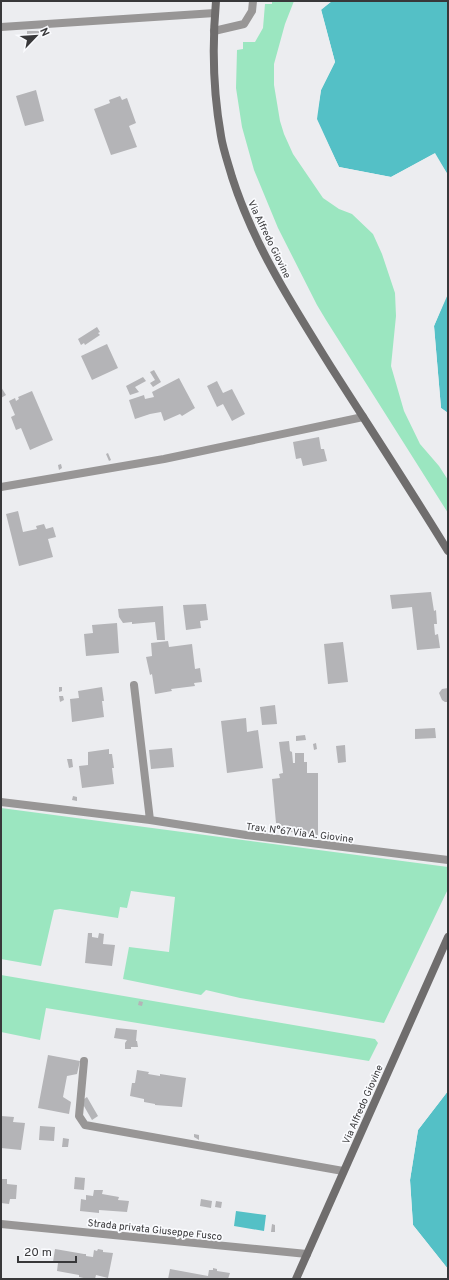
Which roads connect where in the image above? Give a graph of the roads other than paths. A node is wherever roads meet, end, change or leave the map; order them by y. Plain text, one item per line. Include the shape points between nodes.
1 (216, 1) edge
2 (253, 1) edge
3 (215, 13) junction
4 (1, 27) edge
5 (214, 31) junction
6 (363, 417) junction
7 (1, 487) edge
8 (448, 551) edge
9 (134, 685) dead end
10 (1, 802) edge
11 (150, 820) junction
12 (448, 860) edge
13 (448, 937) edge
14 (84, 1061) dead end
15 (343, 1172) junction
16 (1, 1224) edge
17 (307, 1254) junction
18 (296, 1279) edge

1 - 3 main road, Via Alfredo Giovine
2 - 5 street via 252,11 244,24
3 - 4 street
3 - 5 main road, Via Alfredo Giovine
5 - 6 main road, Via Alfredo Giovine via 214,81 221,137 239,197 269,264
6 - 7 street via 164,458
6 - 8 main road, Via Alfredo Giovine
9 - 11 street
10 - 11 street, Trav. N°67 Via A. Giovine
11 - 12 street, Trav. N°67 Via A. Giovine via 246,835
13 - 15 main road, Via Alfredo Giovine
14 - 15 street via 79,1116 84,1125
15 - 17 main road, Via Alfredo Giovine
16 - 17 street, Strada privata Giuseppe Fusco
17 - 18 main road, Via Alfredo Giovine

